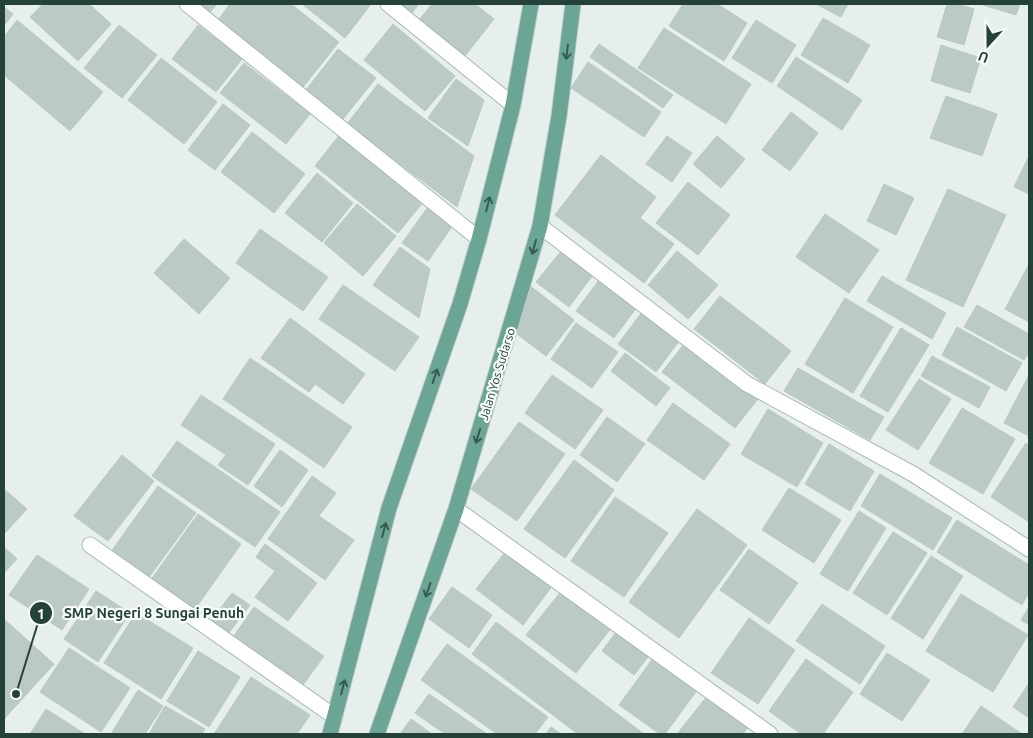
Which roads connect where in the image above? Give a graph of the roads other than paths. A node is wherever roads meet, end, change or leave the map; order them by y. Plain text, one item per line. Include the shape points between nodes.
1 (187, 4) edge
2 (388, 4) edge
3 (531, 4) edge
4 (573, 4) edge
5 (513, 105) junction
6 (540, 226) junction
7 (479, 239) junction
8 (456, 509) junction
9 (90, 545) dead end
10 (1029, 549) edge
11 (335, 717) junction
12 (330, 734) edge
13 (377, 734) edge
14 (770, 734) edge

1 - 7 street
2 - 5 street
3 - 5 main road
4 -> 6 main road, Jalan Yos Sudarso via 559,116
7 -> 5 main road
6 -> 8 main road, Jalan Yos Sudarso
6 - 10 street via 747,384 912,474
11 -> 7 main road via 389,508 460,304
8 -> 13 main road, Jalan Yos Sudarso
8 - 14 street
9 - 11 street
11 - 12 main road

